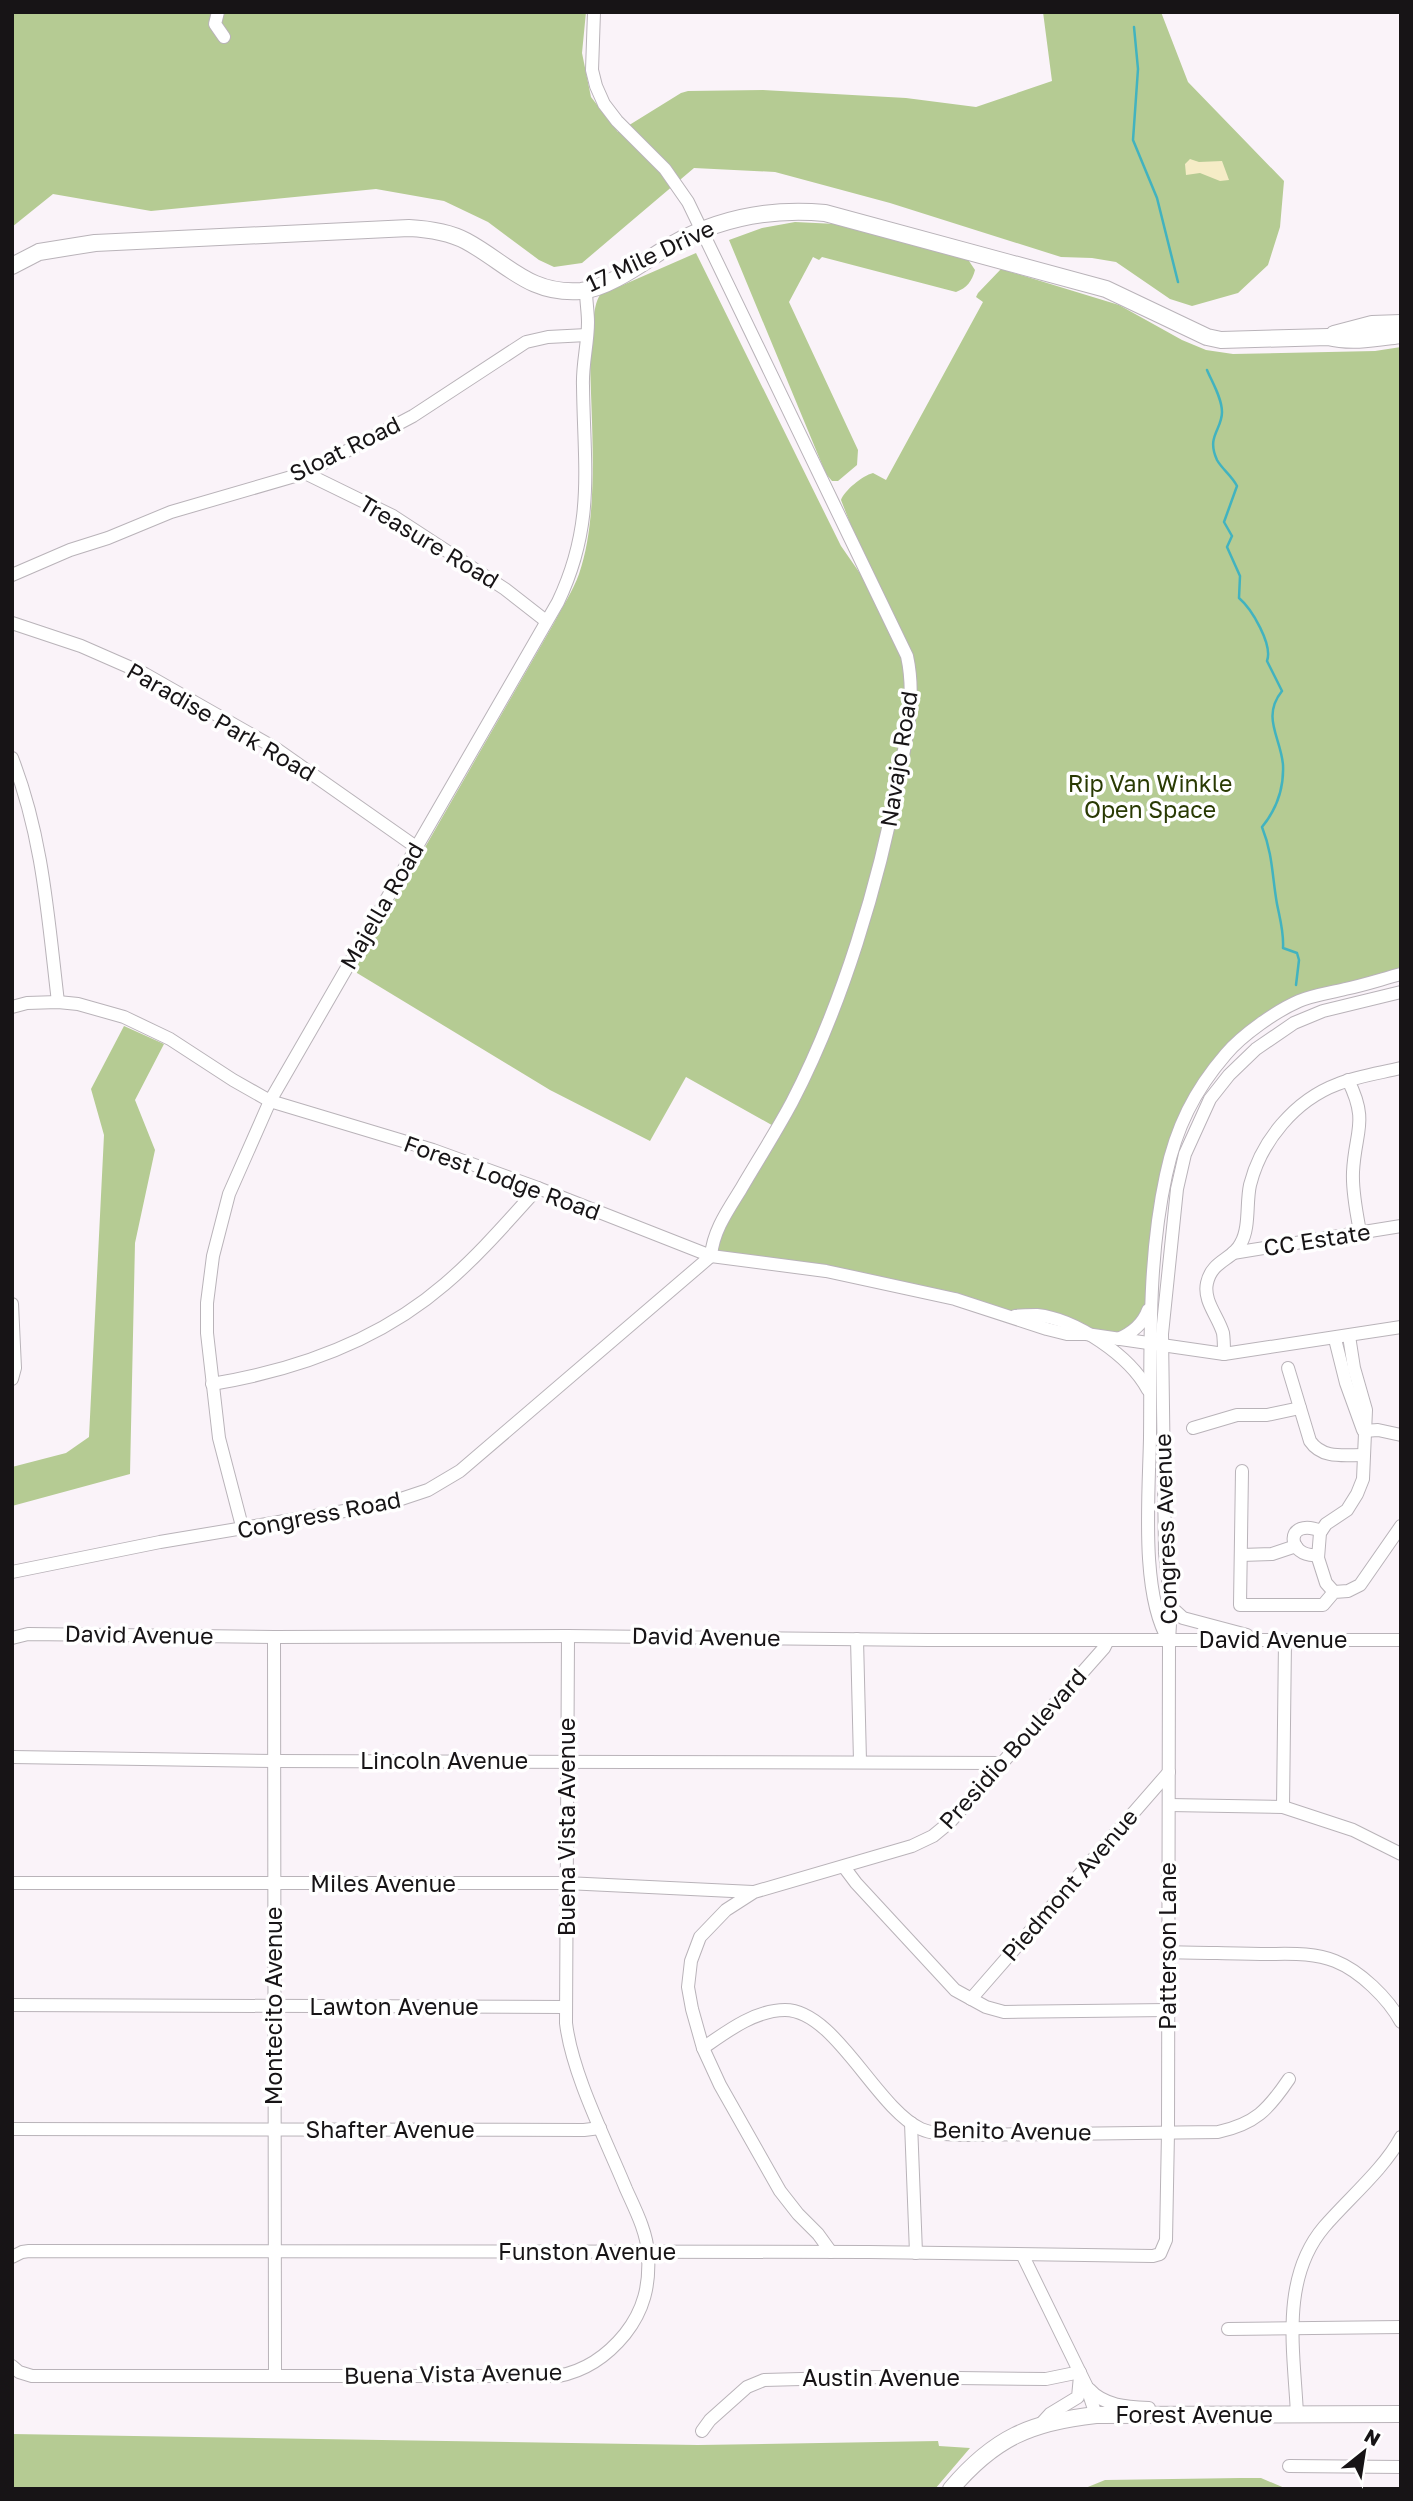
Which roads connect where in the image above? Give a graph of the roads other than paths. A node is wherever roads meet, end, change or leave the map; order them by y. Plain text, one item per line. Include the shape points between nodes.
1 (218, 12) edge
2 (594, 12) edge
3 (224, 37) dead end
4 (702, 229) junction
5 (12, 266) edge
6 (586, 290) junction
7 (1401, 323) edge
8 (587, 335) junction
9 (1401, 335) edge
10 (1328, 337) junction
11 (305, 473) junction
12 (12, 575) edge
13 (546, 621) junction
14 (12, 623) edge
15 (12, 758) edge
16 (416, 847) junction
17 (1401, 974) edge
18 (1401, 992) edge
19 (58, 1002) junction
20 (12, 1007) edge
21 (1401, 1068) edge
22 (1348, 1080) junction
23 (270, 1101) junction
24 (538, 1188) junction
25 (1401, 1226) edge
26 (1360, 1233) junction
27 (1233, 1253) junction
28 (711, 1256) junction
29 (1150, 1299) junction
30 (12, 1304) edge
31 (1401, 1327) edge
32 (1086, 1334) junction
33 (1349, 1336) junction
34 (1118, 1339) junction
35 (1335, 1339) junction
36 (1156, 1345) junction
37 (1224, 1354) junction
38 (1288, 1368) dead end
39 (12, 1379) edge
40 (212, 1384) junction
41 (1150, 1393) junction
42 (1300, 1408) junction
43 (1193, 1427) dead end
44 (1364, 1431) junction
45 (1401, 1435) edge
46 (1363, 1455) junction
47 (1242, 1471) dead end
48 (1401, 1526) edge
49 (243, 1530) junction
50 (1321, 1531) junction
51 (1296, 1546) junction
52 (1317, 1554) junction
53 (1241, 1555) junction
54 (12, 1572) edge
55 (1334, 1592) junction
56 (1171, 1607) junction
57 (568, 1636) junction
58 (274, 1637) junction
59 (12, 1638) edge
60 (857, 1639) junction
61 (1108, 1640) junction
62 (1264, 1640) junction
63 (1401, 1640) edge
64 (1169, 1641) junction
65 (1285, 1641) junction
66 (12, 1757) edge
67 (274, 1761) junction
68 (860, 1761) junction
69 (566, 1762) junction
70 (1002, 1763) junction
71 (1169, 1772) junction
72 (1169, 1805) junction
73 (1283, 1807) junction
74 (1400, 1849) edge
75 (844, 1867) junction
76 (12, 1883) edge
77 (566, 1883) junction
78 (275, 1884) junction
79 (754, 1892) junction
80 (1169, 1952) junction
81 (971, 1999) junction
82 (12, 2005) edge
83 (275, 2007) junction
84 (566, 2007) junction
85 (1168, 2010) junction
86 (1401, 2022) edge
87 (703, 2048) junction
88 (1289, 2079) dead end
89 (911, 2123) junction
90 (600, 2128) junction
91 (12, 2129) edge
92 (274, 2129) junction
93 (1168, 2132) junction
94 (1401, 2137) edge
95 (1162, 2251) joint
96 (275, 2252) junction
97 (648, 2252) junction
98 (831, 2252) junction
99 (916, 2253) junction
100 (1023, 2256) junction
101 (12, 2257) edge
102 (1401, 2327) edge
103 (1294, 2328) junction
104 (1228, 2329) dead end
105 (12, 2366) edge
106 (1080, 2372) junction
107 (275, 2375) junction
108 (1086, 2385) junction
109 (1297, 2414) junction
110 (1401, 2414) edge
111 (1096, 2415) junction
112 (1183, 2415) junction
113 (1038, 2426) junction
114 (702, 2431) dead end
115 (1289, 2466) dead end
116 (1401, 2467) edge
117 (951, 2489) edge

1 - 3 street via 215,24
2 - 4 street, Navajo Road via 592,70 604,104 674,179
4 - 6 main road, 17 Mile Drive
4 - 10 main road, 17 Mile Drive via 752,215 797,210 825,213 1106,289 1207,337
4 - 28 street, Navajo Road via 898,636 912,688 894,807 844,979 809,1068 724,1218 712,1242
5 - 6 main road, 17 Mile Drive via 39,251 95,243 409,228 463,240 541,287
6 - 8 street, Majella Road
7 - 10 main road, 17 Mile Drive via 1372,324
8 - 11 street, Sloat Road via 526,342 414,416
8 - 13 street, Majella Road via 583,371 585,511 575,564
9 - 10 main road, 17 Mile Drive
11 - 12 street, Sloat Road via 171,512
11 - 13 street, Treasure Road via 393,516
13 - 16 street, Majella Road
14 - 16 street, Paradise Park Road via 145,674 275,748
15 - 19 street via 31,809 41,856
16 - 23 street, Majella Road
17 - 29 street, Congress Avenue via 1297,1002 1236,1044 1210,1075 1186,1111 1166,1177
18 - 36 street, Congress Avenue via 1294,1023 1256,1049 1210,1099 1185,1154 1177,1189
19 - 20 street, Forest Lodge Road
19 - 23 street, Forest Lodge Road via 99,1009 148,1027
21 - 22 street
22 - 26 street via 1360,1119 1353,1189
22 - 27 street via 1303,1105 1272,1136 1251,1182 1244,1234
23 - 24 street, Forest Lodge Road via 433,1150
23 - 40 street, Majella Road via 237,1170 212,1256 206,1303
24 - 28 street, Forest Lodge Road
24 - 40 street via 452,1277 394,1320 345,1347 292,1367
25 - 26 street, CC Estate
26 - 27 street, CC Estate
27 - 37 street via 1221,1259 1207,1283
28 - 32 street, Forest Lodge Road via 826,1271 955,1299 1067,1334
28 - 49 street, Congress Road via 445,1481 386,1504
29 - 34 street via 1144,1320
29 - 36 street, Congress Avenue
30 - 39 street
31 - 33 street, Forest Lodge Road
32 - 34 street, Forest Lodge Road
32 - 41 street via 1126,1360
33 - 35 street, Forest Lodge Road
33 - 44 street via 1366,1410
34 - 36 street, Forest Lodge Road
35 - 37 street, Forest Lodge Road
35 - 44 street
36 - 37 street, Forest Lodge Road
36 - 41 street, Congress Avenue
36 - 56 street, Congress Avenue
38 - 42 street
40 - 49 street, Majella Road via 219,1437
41 - 64 street, Congress Avenue via 1149,1566 1160,1626
42 - 43 street via 1237,1415
42 - 46 street via 1310,1441 1320,1452
44 - 45 street
44 - 46 street
46 - 50 street via 1363,1479 1352,1503
47 - 53 street
48 - 55 street via 1360,1586
49 - 54 street, Congress Road
50 - 51 street via 1301,1527 1294,1536
50 - 52 street
51 - 52 street via 1307,1554
51 - 53 street via 1272,1554
52 - 55 street via 1326,1583
53 - 55 street via 1240,1605 1317,1606
56 - 62 street via 1183,1618
56 - 64 street, Congress Avenue
57 - 58 street, David Avenue
57 - 60 street, David Avenue
57 - 69 street, Buena Vista Avenue
58 - 59 street, David Avenue via 28,1634
58 - 67 street, Montecito Avenue
60 - 61 street, David Avenue
60 - 68 street
61 - 64 street, David Avenue
61 - 70 street, Presidio Boulevard
62 - 64 street, David Avenue
62 - 65 street, David Avenue
63 - 65 street, David Avenue
64 - 71 street, Patterson Lane
65 - 73 street
66 - 67 street, Lincoln Avenue
67 - 69 street, Lincoln Avenue
67 - 78 street, Montecito Avenue
68 - 69 street, Lincoln Avenue
68 - 70 street, Lincoln Avenue
69 - 77 street, Buena Vista Avenue
70 - 75 street, Presidio Boulevard via 933,1836
71 - 72 street, Patterson Lane
71 - 81 street, Piedmont Avenue
72 - 73 street, Piedmont Avenue
72 - 80 street, Patterson Lane
73 - 74 street, Piedmont Avenue
75 - 79 street, Presidio Boulevard
75 - 81 street via 955,1990
76 - 78 street, Miles Avenue
77 - 78 street, Miles Avenue
77 - 79 street, Miles Avenue
77 - 84 street, Buena Vista Avenue
78 - 83 street, Montecito Avenue
79 - 87 street, Presidio Boulevard via 726,1910 694,1949 688,1987
80 - 85 street, Patterson Lane
80 - 86 street via 1295,1954 1335,1961 1377,1992
81 - 85 street via 1004,2012
82 - 83 street, Lawton Avenue
83 - 84 street, Lawton Avenue
83 - 92 street, Montecito Avenue
84 - 90 street, Buena Vista Avenue via 570,2046
85 - 93 street, Patterson Lane
87 - 89 street, Benito Avenue via 753,2018 796,2011 814,2020
87 - 98 street, Presidio Boulevard via 769,2174
88 - 93 street, Benito Avenue via 1265,2110 1237,2128
89 - 93 street, Benito Avenue via 929,2132 964,2134
89 - 99 street
90 - 92 street, Shafter Avenue
90 - 97 street, Buena Vista Avenue via 640,2221
91 - 92 street, Shafter Avenue
92 - 96 street, Montecito Avenue
93 - 95 street, Patterson Lane
94 - 103 street via 1312,2243 1294,2289
95 - 100 street, Funston Avenue via 1153,2256
96 - 97 street, Funston Avenue
96 - 101 street, Funston Avenue via 29,2251
96 - 107 street, Montecito Avenue
97 - 98 street, Funston Avenue
97 - 107 street, Buena Vista Avenue via 646,2293 639,2315 609,2351 569,2374
98 - 99 street, Funston Avenue
99 - 100 street, Funston Avenue
100 - 106 street
102 - 103 street
103 - 104 street
103 - 109 street
105 - 107 street, Buena Vista Avenue via 32,2376
106 - 108 street
106 - 113 street via 1078,2397
106 - 114 street, Austin Avenue via 1046,2379 764,2380 742,2390
108 - 111 street
108 - 112 street via 1102,2400 1173,2408
109 - 110 main road, Forest Avenue
109 - 112 main road, Forest Avenue
111 - 112 main road, Forest Avenue
111 - 113 main road, Forest Avenue
113 - 117 main road, Forest Avenue via 993,2448
115 - 116 street

